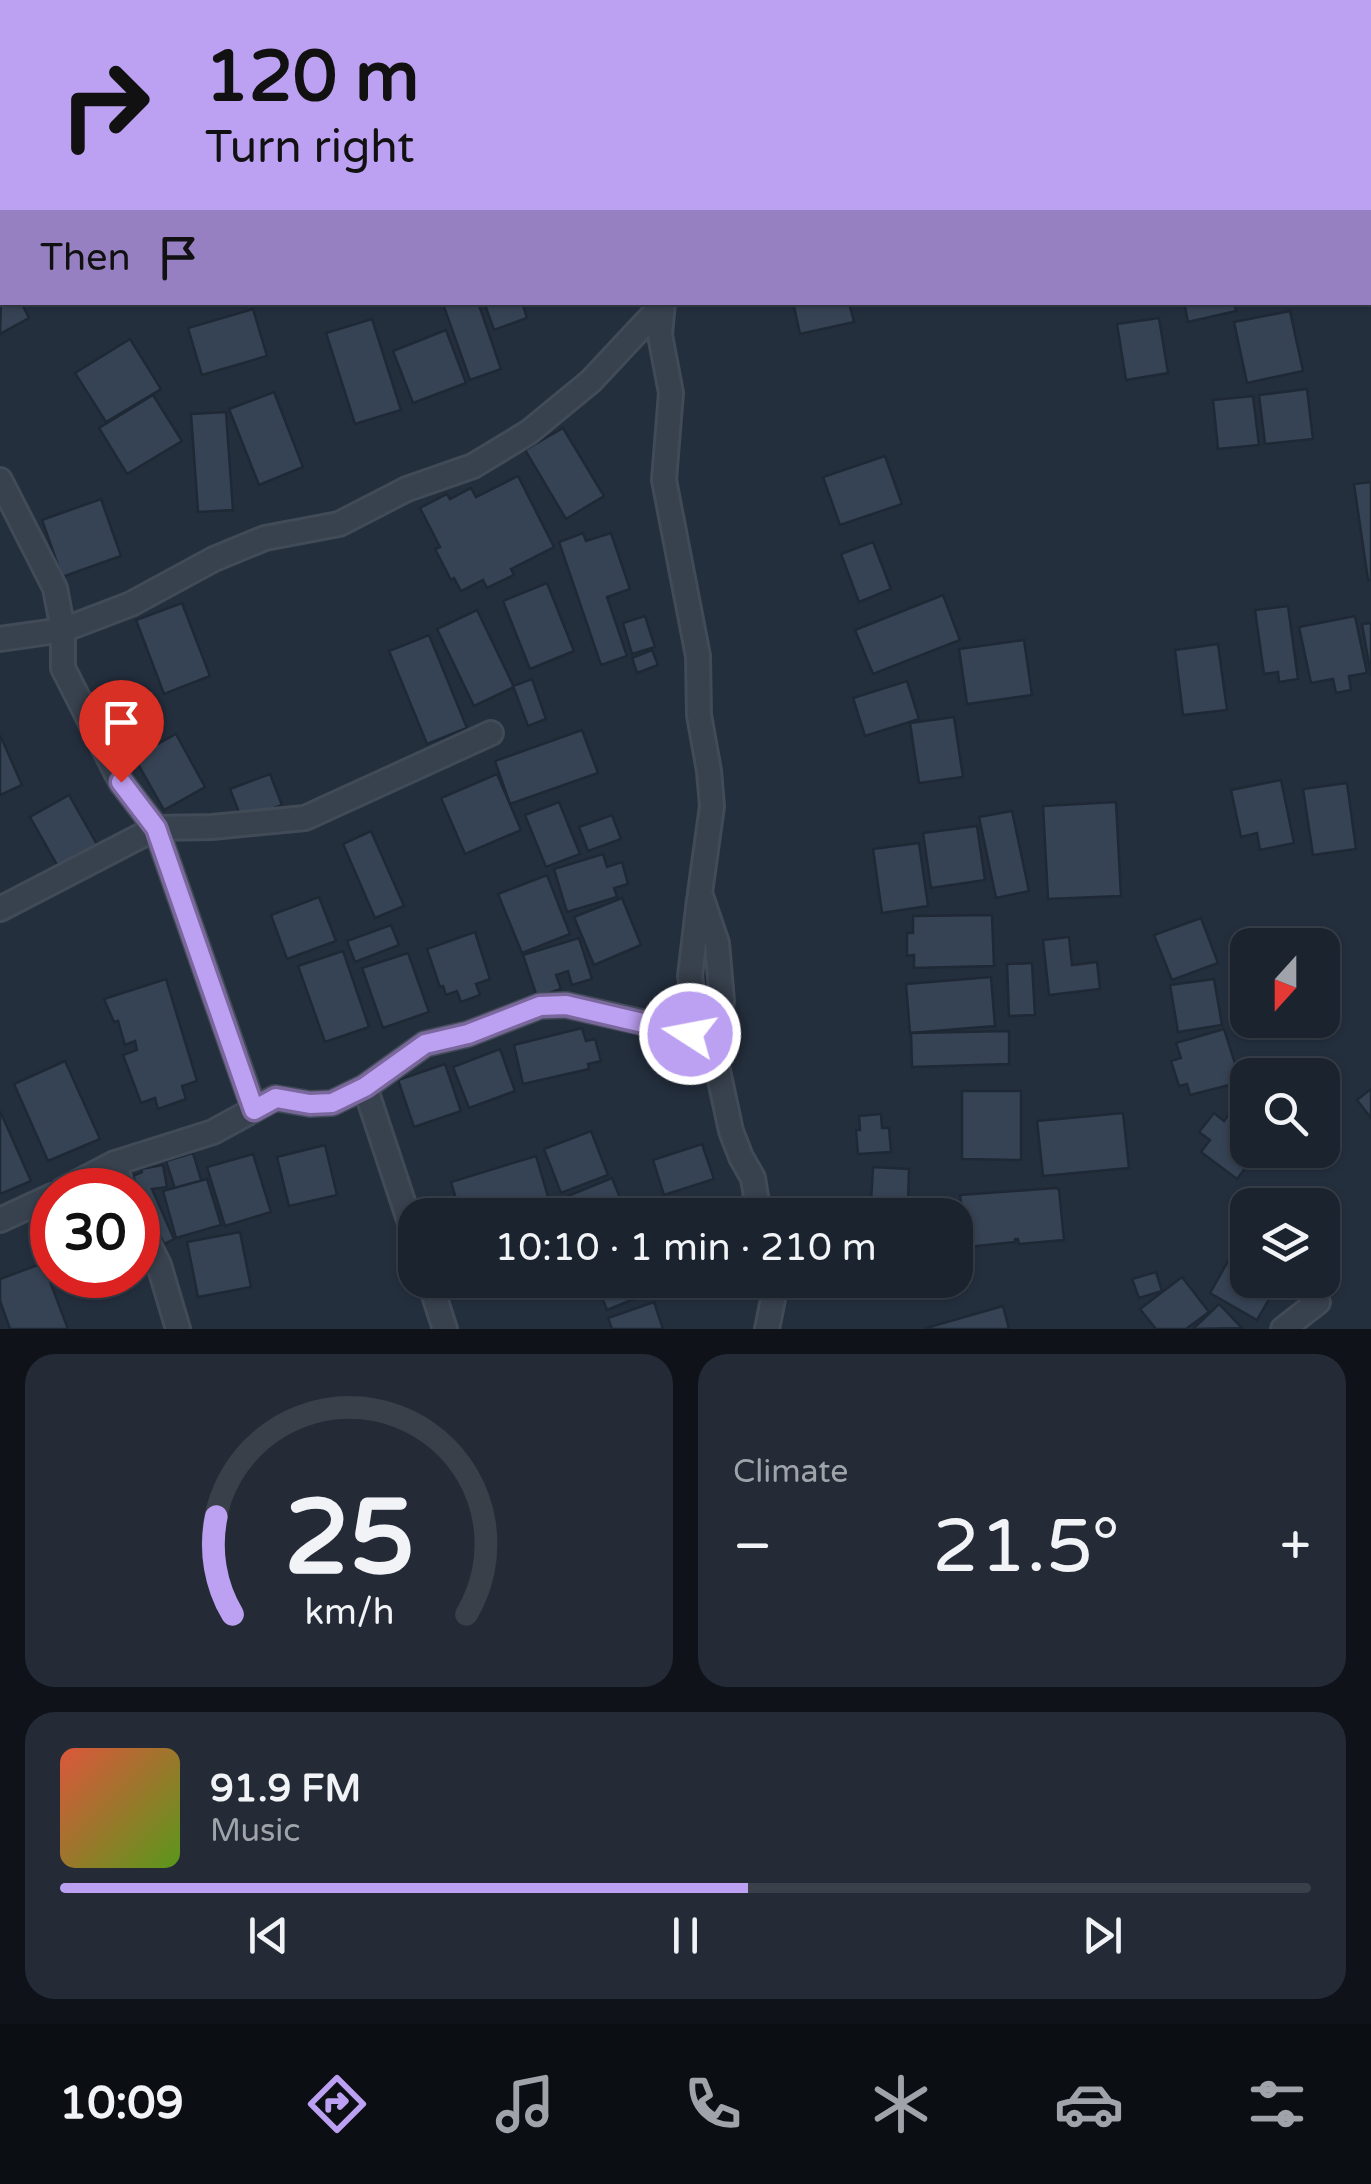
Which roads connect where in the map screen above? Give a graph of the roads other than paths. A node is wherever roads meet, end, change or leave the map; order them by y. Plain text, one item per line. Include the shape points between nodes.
1 (661, 305) edge
2 (663, 305) edge
3 (0, 480) edge
4 (64, 630) junction
5 (0, 639) edge
6 (491, 733) dead end
7 (156, 828) junction
8 (0, 908) edge
9 (714, 1052) junction
10 (365, 1087) junction
11 (254, 1110) junction
12 (114, 1163) junction
13 (105, 1168) edge
14 (115, 1168) edge
15 (402, 1198) edge
16 (756, 1198) edge
17 (30, 1206) edge
18 (0, 1220) edge
19 (160, 1265) edge
20 (435, 1298) edge
21 (773, 1298) edge
22 (1318, 1302) dead end
23 (178, 1329) edge
24 (445, 1329) edge
25 (767, 1329) edge
26 (1283, 1329) edge

1 - 4 street via 591,380 529,432 473,466 339,524 265,538
2 - 9 street via 660,334 671,393 664,480 698,656 712,806 690,976
3 - 4 street via 55,588
4 - 5 street
4 - 7 street via 63,668 121,782
6 - 7 street via 305,818
7 - 8 street
7 - 11 street
9 - 10 street via 690,1034 566,1005 540,1006 425,1044
9 - 16 street
10 - 11 street via 332,1103 276,1098
10 - 15 street
11 - 12 street via 213,1132
12 - 13 street
12 - 14 street
17 - 18 street
19 - 23 street
20 - 24 street
21 - 25 street
22 - 26 street

